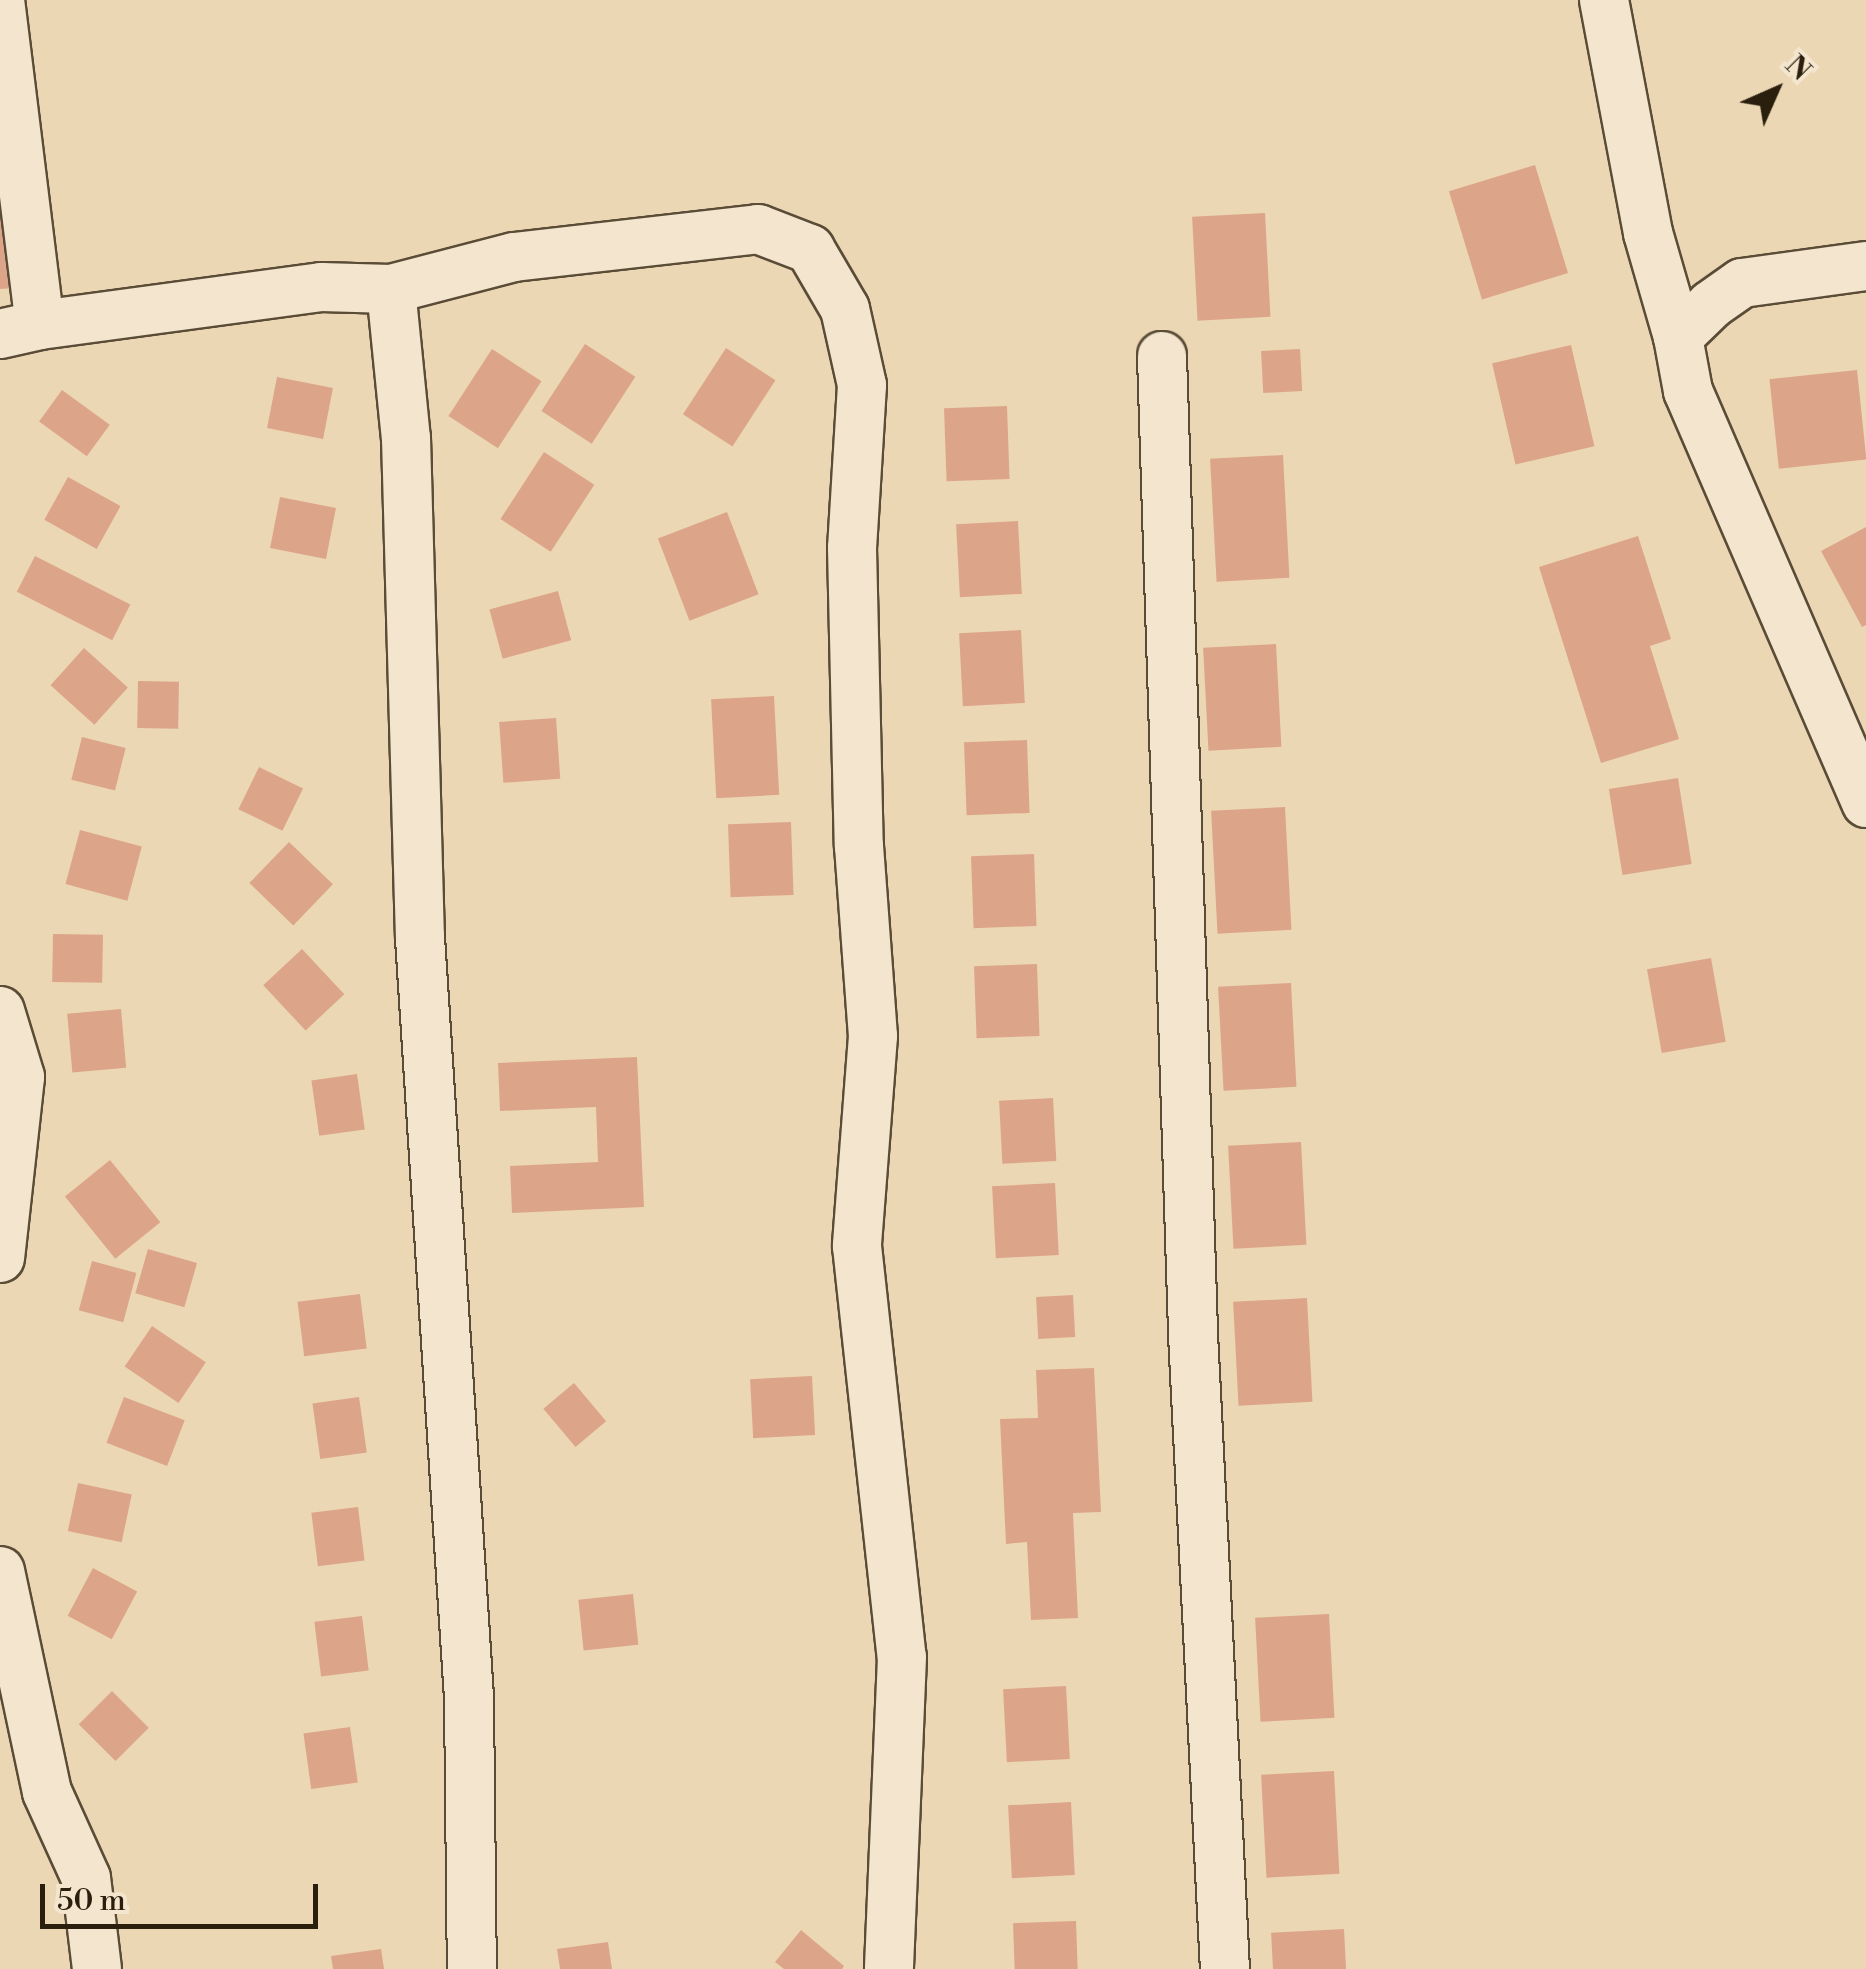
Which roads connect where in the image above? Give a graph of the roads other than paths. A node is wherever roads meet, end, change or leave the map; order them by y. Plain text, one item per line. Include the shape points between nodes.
1 (0, 0) edge
2 (1604, 0) edge
3 (1866, 266) edge
4 (391, 289) junction
5 (20, 329) edge
6 (1678, 337) junction
7 (1162, 356) dead end
8 (1866, 803) edge
9 (0, 1011) edge
10 (0, 1258) edge
11 (0, 1571) edge
12 (97, 1969) edge
13 (472, 1969) edge
14 (889, 1969) edge
15 (1226, 1969) edge

1 - 5 street
2 - 6 street via 1648,233
3 - 6 street via 1742,283
4 - 5 street via 322,287
4 - 13 street via 406,438 420,938 468,1698
4 - 14 street via 514,257 758,229 810,248 845,308 862,385 852,568 859,846 873,1036 857,1246 902,1657
6 - 8 street via 1688,391
7 - 15 street via 1193,1334
9 - 10 street via 20,1077
11 - 12 street via 47,1792 86,1878

